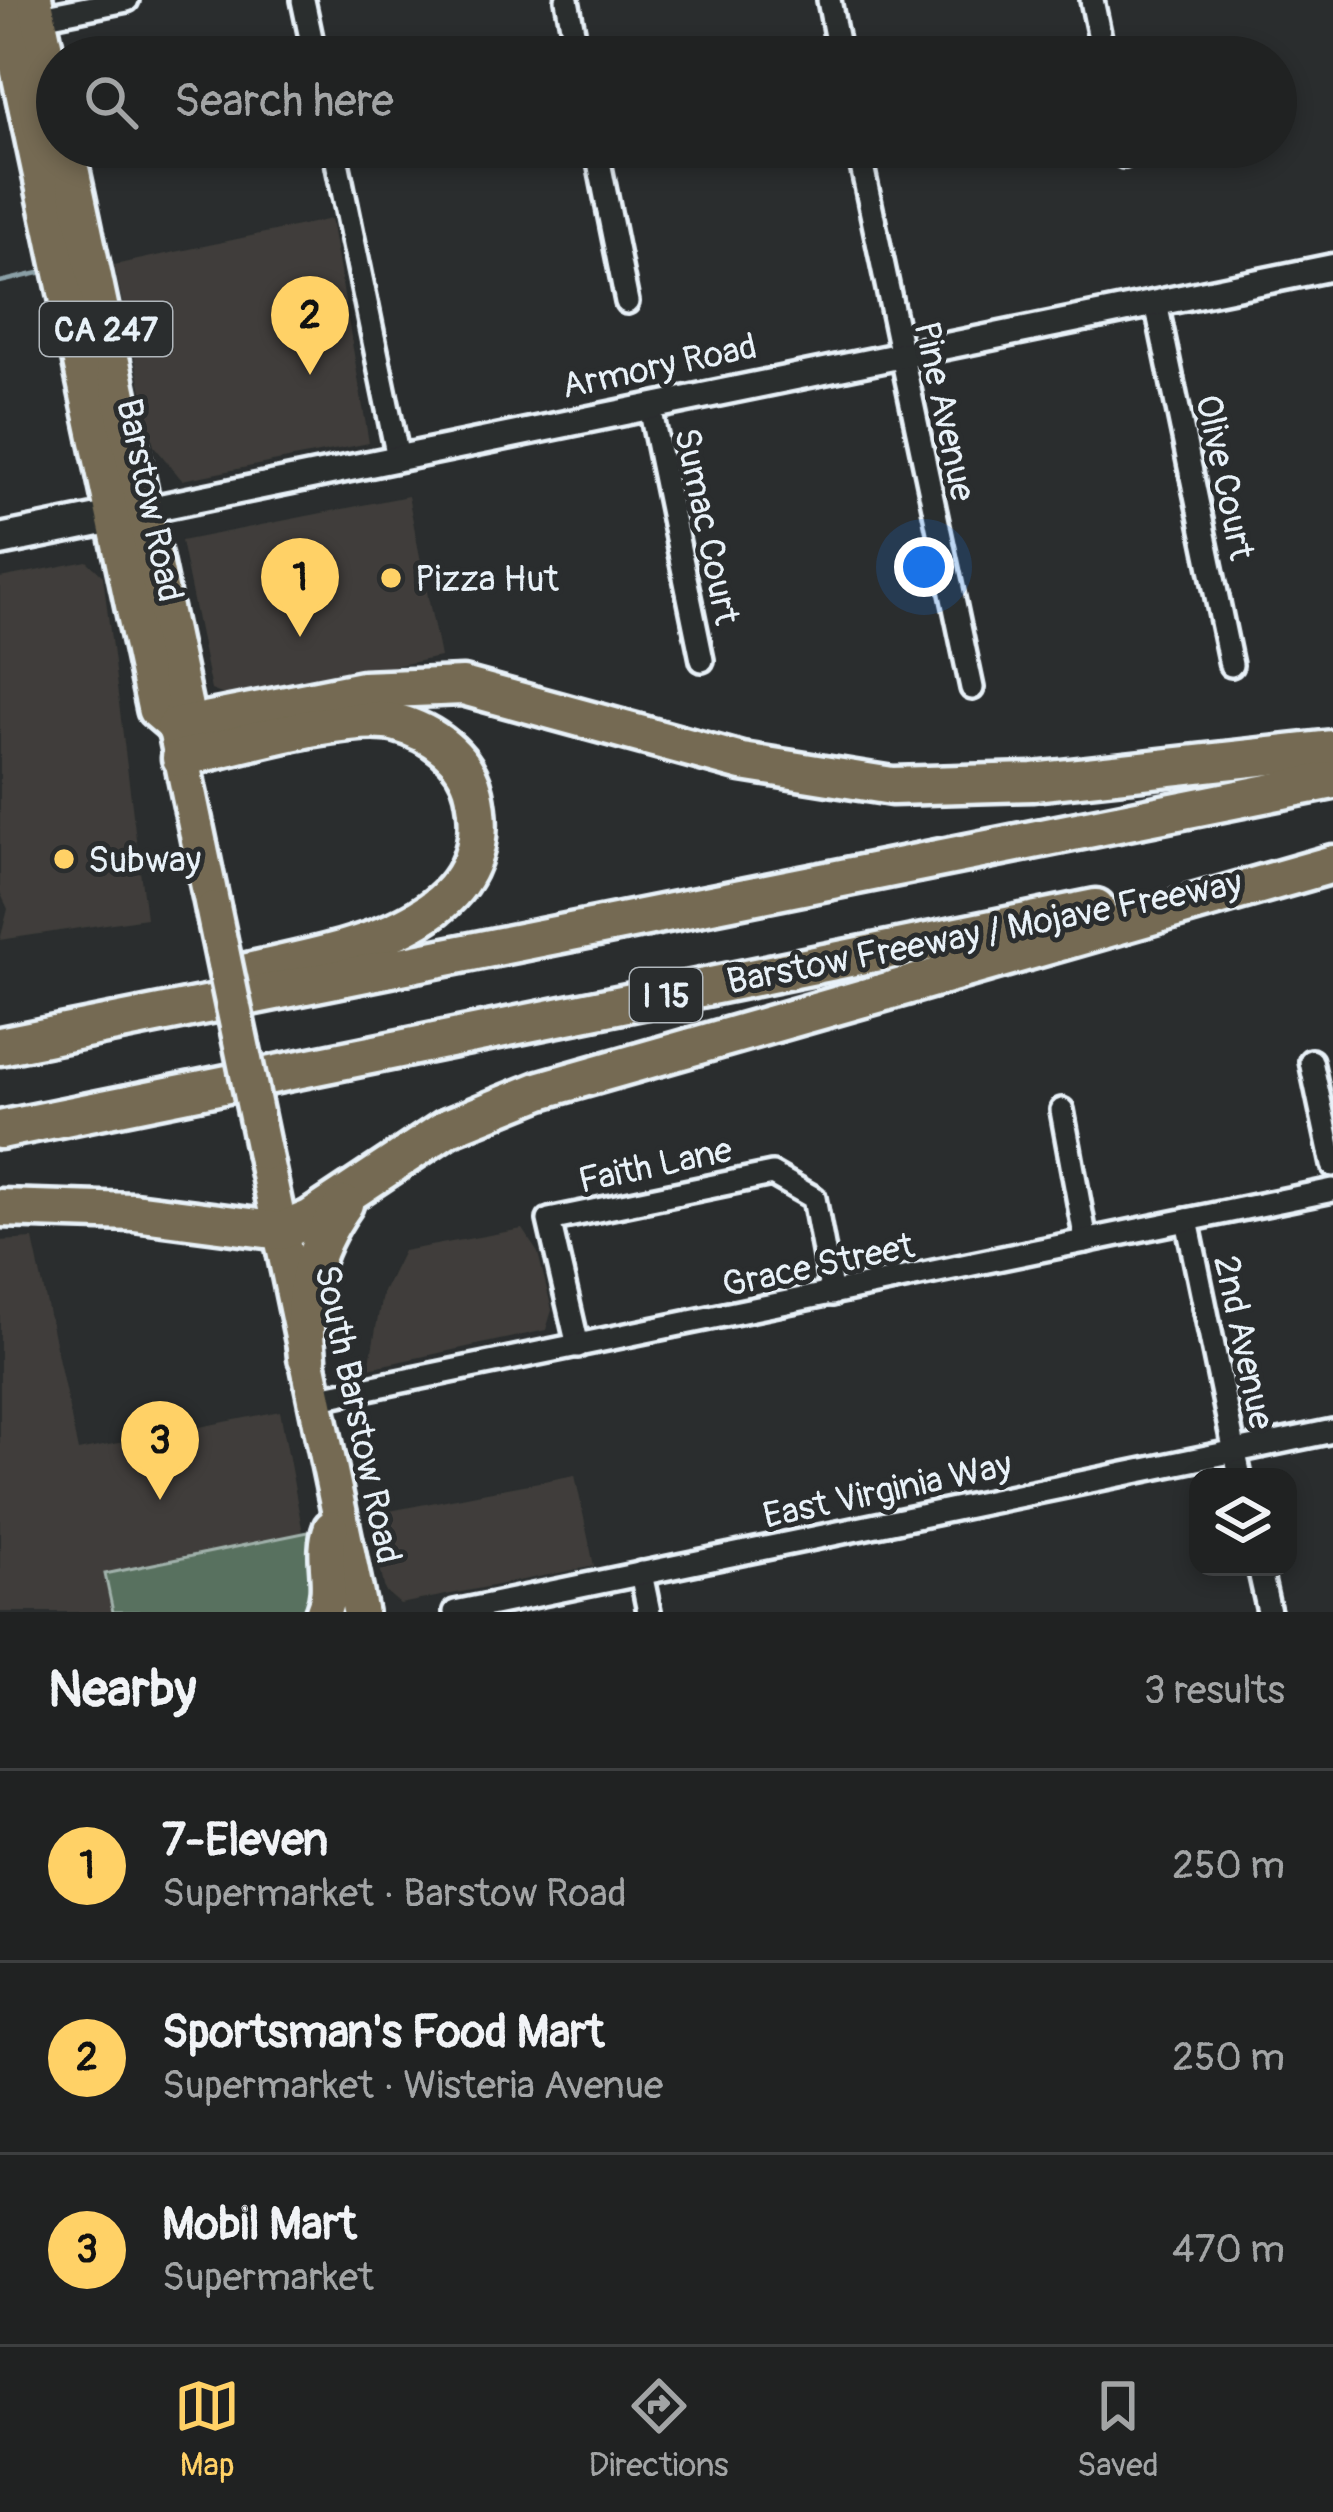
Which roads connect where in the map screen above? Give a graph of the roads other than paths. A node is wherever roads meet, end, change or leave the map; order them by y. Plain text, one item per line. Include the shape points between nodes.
1 (127, 0) edge
2 (303, 0) edge
3 (567, 0) edge
4 (829, 0) edge
5 (1092, 0) edge
6 (21, 10) edge
7 (311, 36) edge
8 (574, 36) edge
9 (837, 36) edge
10 (1100, 36) edge
11 (36, 49) edge
12 (36, 79) edge
13 (55, 168) edge
14 (71, 168) edge
15 (338, 168) edge
16 (600, 168) edge
17 (862, 168) edge
18 (1333, 267) edge
19 (627, 302) dead end
20 (1156, 303) junction
21 (900, 356) junction
22 (650, 407) junction
23 (398, 458) junction
24 (130, 513) junction
25 (0, 540) edge
26 (702, 659) dead end
27 (1231, 665) dead end
28 (972, 688) dead end
29 (178, 742) junction
30 (1333, 749) edge
31 (1333, 780) edge
32 (1333, 862) edge
33 (0, 1043) edge
34 (1311, 1060) dead end
35 (1062, 1110) dead end
36 (0, 1130) edge
37 (1333, 1165) edge
38 (363, 1184) junction
39 (1333, 1190) edge
40 (0, 1208) edge
41 (1187, 1220) junction
42 (281, 1232) junction
43 (1086, 1241) junction
44 (832, 1294) junction
45 (578, 1346) junction
46 (307, 1358) junction
47 (315, 1399) junction
48 (1333, 1431) edge
49 (1234, 1451) junction
50 (1238, 1468) edge
51 (339, 1510) junction
52 (641, 1573) junction
53 (1261, 1576) edge
54 (323, 1612) edge
55 (360, 1612) edge
56 (454, 1612) edge
57 (650, 1612) edge
58 (1269, 1612) edge

1 - 6 street
2 - 7 street
3 - 8 street
4 - 9 street
5 - 10 street
6 - 11 main road
6 - 12 main road, Barstow Road / CA 247
13 - 24 main road, Barstow Road / CA 247
14 - 24 main road, Barstow Road / CA 247
15 - 23 street
16 - 19 street
17 - 21 street, Pine Avenue
18 - 20 street, Armory Road
20 - 21 street, Armory Road
20 - 27 street, Olive Court
21 - 22 street, Armory Road
21 - 28 street, Pine Avenue
22 - 23 street, Armory Road
22 - 26 street, Sumac Court
23 - 24 street, Armory Road
24 - 25 main road, Armory Road
24 - 29 main road, Barstow Road / CA 247 via 185,705
29 - 30 highway via 363,690 463,686 742,762 892,786 1034,782
29 - 33 highway via 352,722 393,722 430,735 472,782 478,840 470,867 435,908 384,936
29 - 42 main road, Barstow Road / CA 247, bridge
31 - 33 highway, I 15
32 - 36 highway, Barstow Freeway / Mojave Freeway / I 15
32 - 38 highway via 541,1090 447,1128
34 - 37 street
35 - 43 street
38 - 42 highway
38 - 46 highway via 328,1227 307,1277
39 - 41 street, Grace Street
40 - 42 highway via 134,1212
41 - 43 street, Grace Street
41 - 49 street, 2nd Avenue
42 - 46 main road, South Barstow Road
43 - 44 street, Grace Street
44 - 45 street, Grace Street
44 - 45 street, Faith Lane via 814,1198 772,1174 549,1220
45 - 47 street, Grace Street
46 - 47 main road, South Barstow Road
47 - 51 main road, South Barstow Road
48 - 49 street, East Virginia Way
49 - 50 street, 2nd Avenue
49 - 52 street, East Virginia Way
51 - 54 main road via 324,1546 331,1594
51 - 55 main road, South Barstow Road
52 - 56 street, East Virginia Way
52 - 57 street
53 - 58 street

